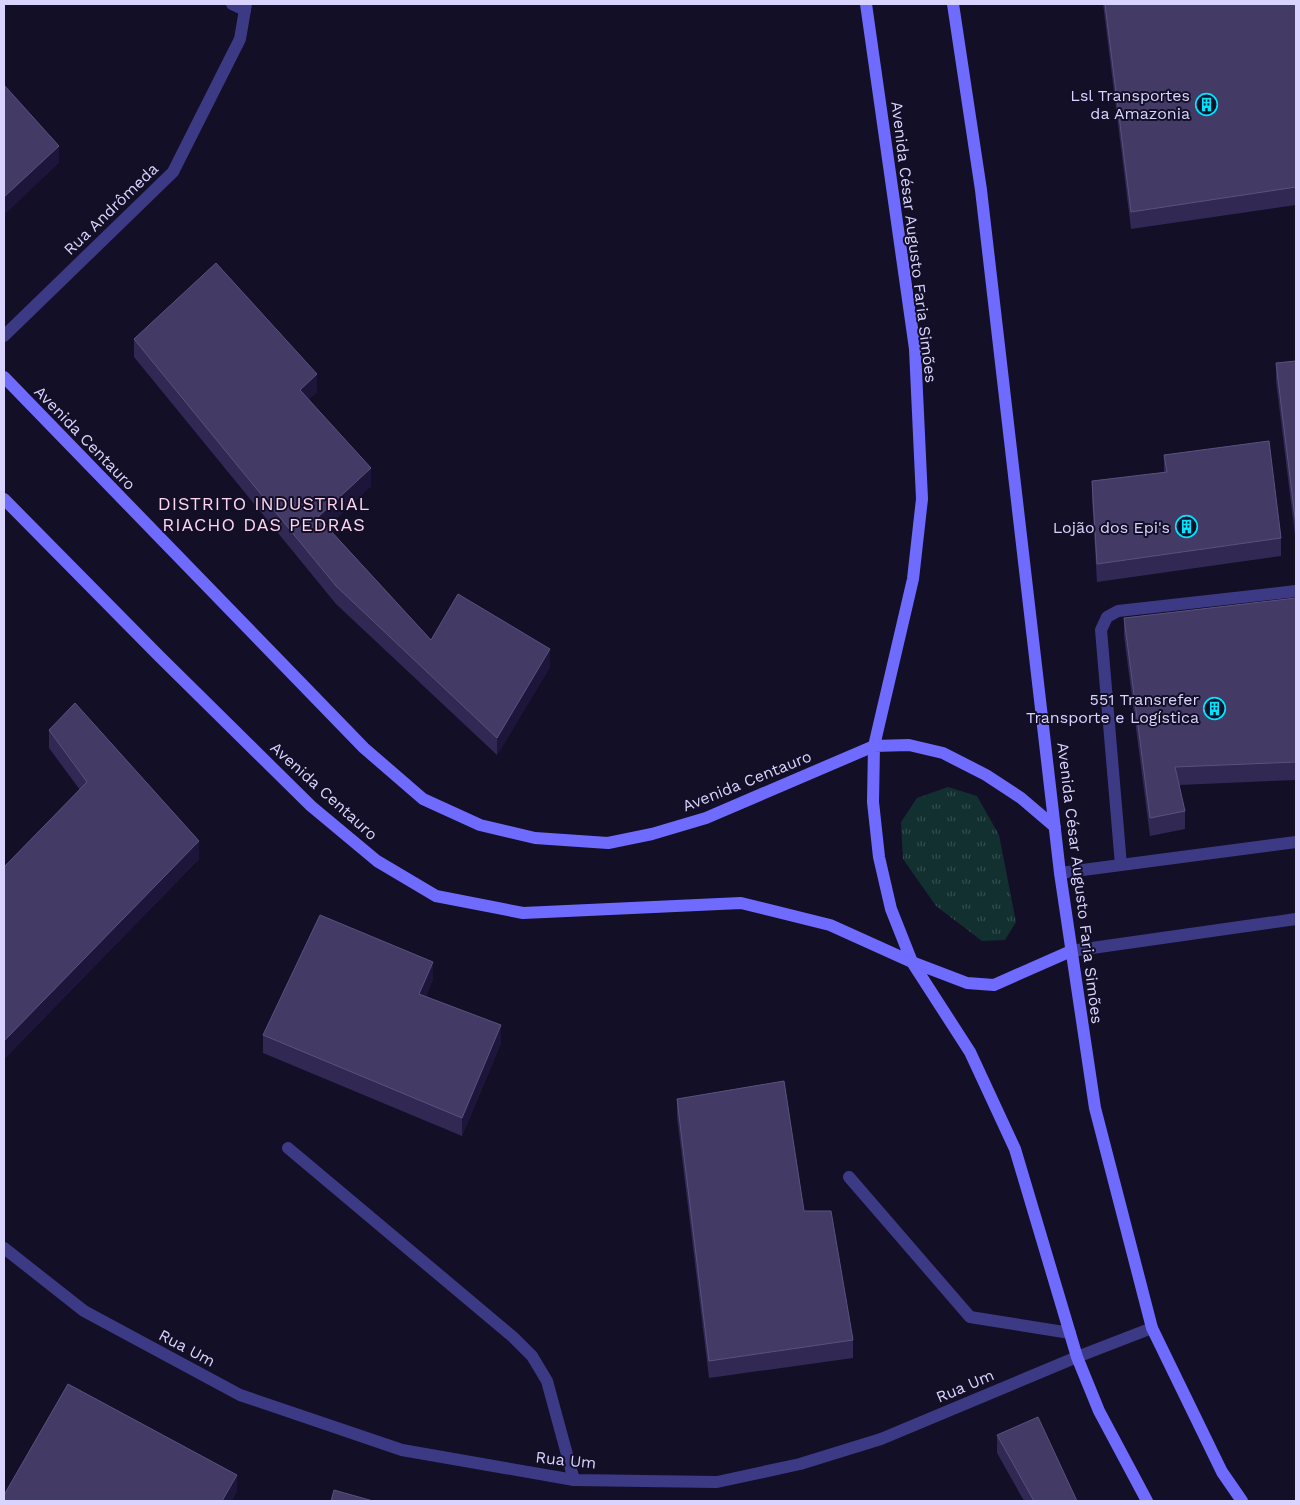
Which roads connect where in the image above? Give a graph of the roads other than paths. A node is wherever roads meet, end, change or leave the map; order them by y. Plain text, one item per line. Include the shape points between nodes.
1 (232, 4) edge
2 (866, 4) edge
3 (953, 4) edge
4 (246, 7) edge
5 (4, 336) edge
6 (4, 377) edge
7 (4, 499) edge
8 (1296, 591) edge
9 (874, 746) junction
10 (1055, 827) junction
11 (1296, 842) edge
12 (1120, 865) junction
13 (1060, 872) junction
14 (1296, 919) edge
15 (1071, 951) junction
16 (912, 962) junction
17 (288, 1148) dead end
18 (849, 1177) dead end
19 (4, 1248) edge
20 (1152, 1328) junction
21 (1070, 1333) junction
22 (1077, 1357) junction
23 (574, 1480) junction
24 (1147, 1501) edge
25 (1242, 1501) edge

1 - 4 street
2 - 9 street, Avenida César Augusto Faria Simões via 915,349 922,500 913,579
3 - 10 street, Avenida César Augusto Faria Simões via 981,190
4 - 5 street, Rua Andrômeda via 240,39 173,172
6 - 9 street, Avenida Centauro via 364,748 423,799 480,825 535,838 608,842 652,834 706,818
7 - 16 street, Avenida Centauro via 310,806 377,861 436,896 523,913 741,903 830,924
8 - 12 street via 1118,610 1108,616 1100,630
9 - 10 street via 908,745 943,753 1022,798
9 - 16 street, Avenida César Augusto Faria Simões via 872,802 879,856 891,909
10 - 13 street, Avenida César Augusto Faria Simões
11 - 12 street
12 - 13 street
13 - 15 street, Avenida César Augusto Faria Simões
14 - 15 street
15 - 16 street, Avenida Centauro via 994,985 967,983
15 - 20 street, Avenida César Augusto Faria Simões via 1095,1108
16 - 21 street, Avenida César Augusto Faria Simões via 970,1052 1015,1149
17 - 23 street via 532,1356 547,1381
18 - 21 street via 970,1317
19 - 23 street, Rua Um via 84,1311 240,1395 402,1450
20 - 22 street, Rua Um
20 - 25 street, Avenida César Augusto Faria Simões via 1222,1472
21 - 22 street, Avenida César Augusto Faria Simões
22 - 23 street, Rua Um via 881,1439 800,1464 717,1482
22 - 24 street, Avenida César Augusto Faria Simões via 1099,1411

